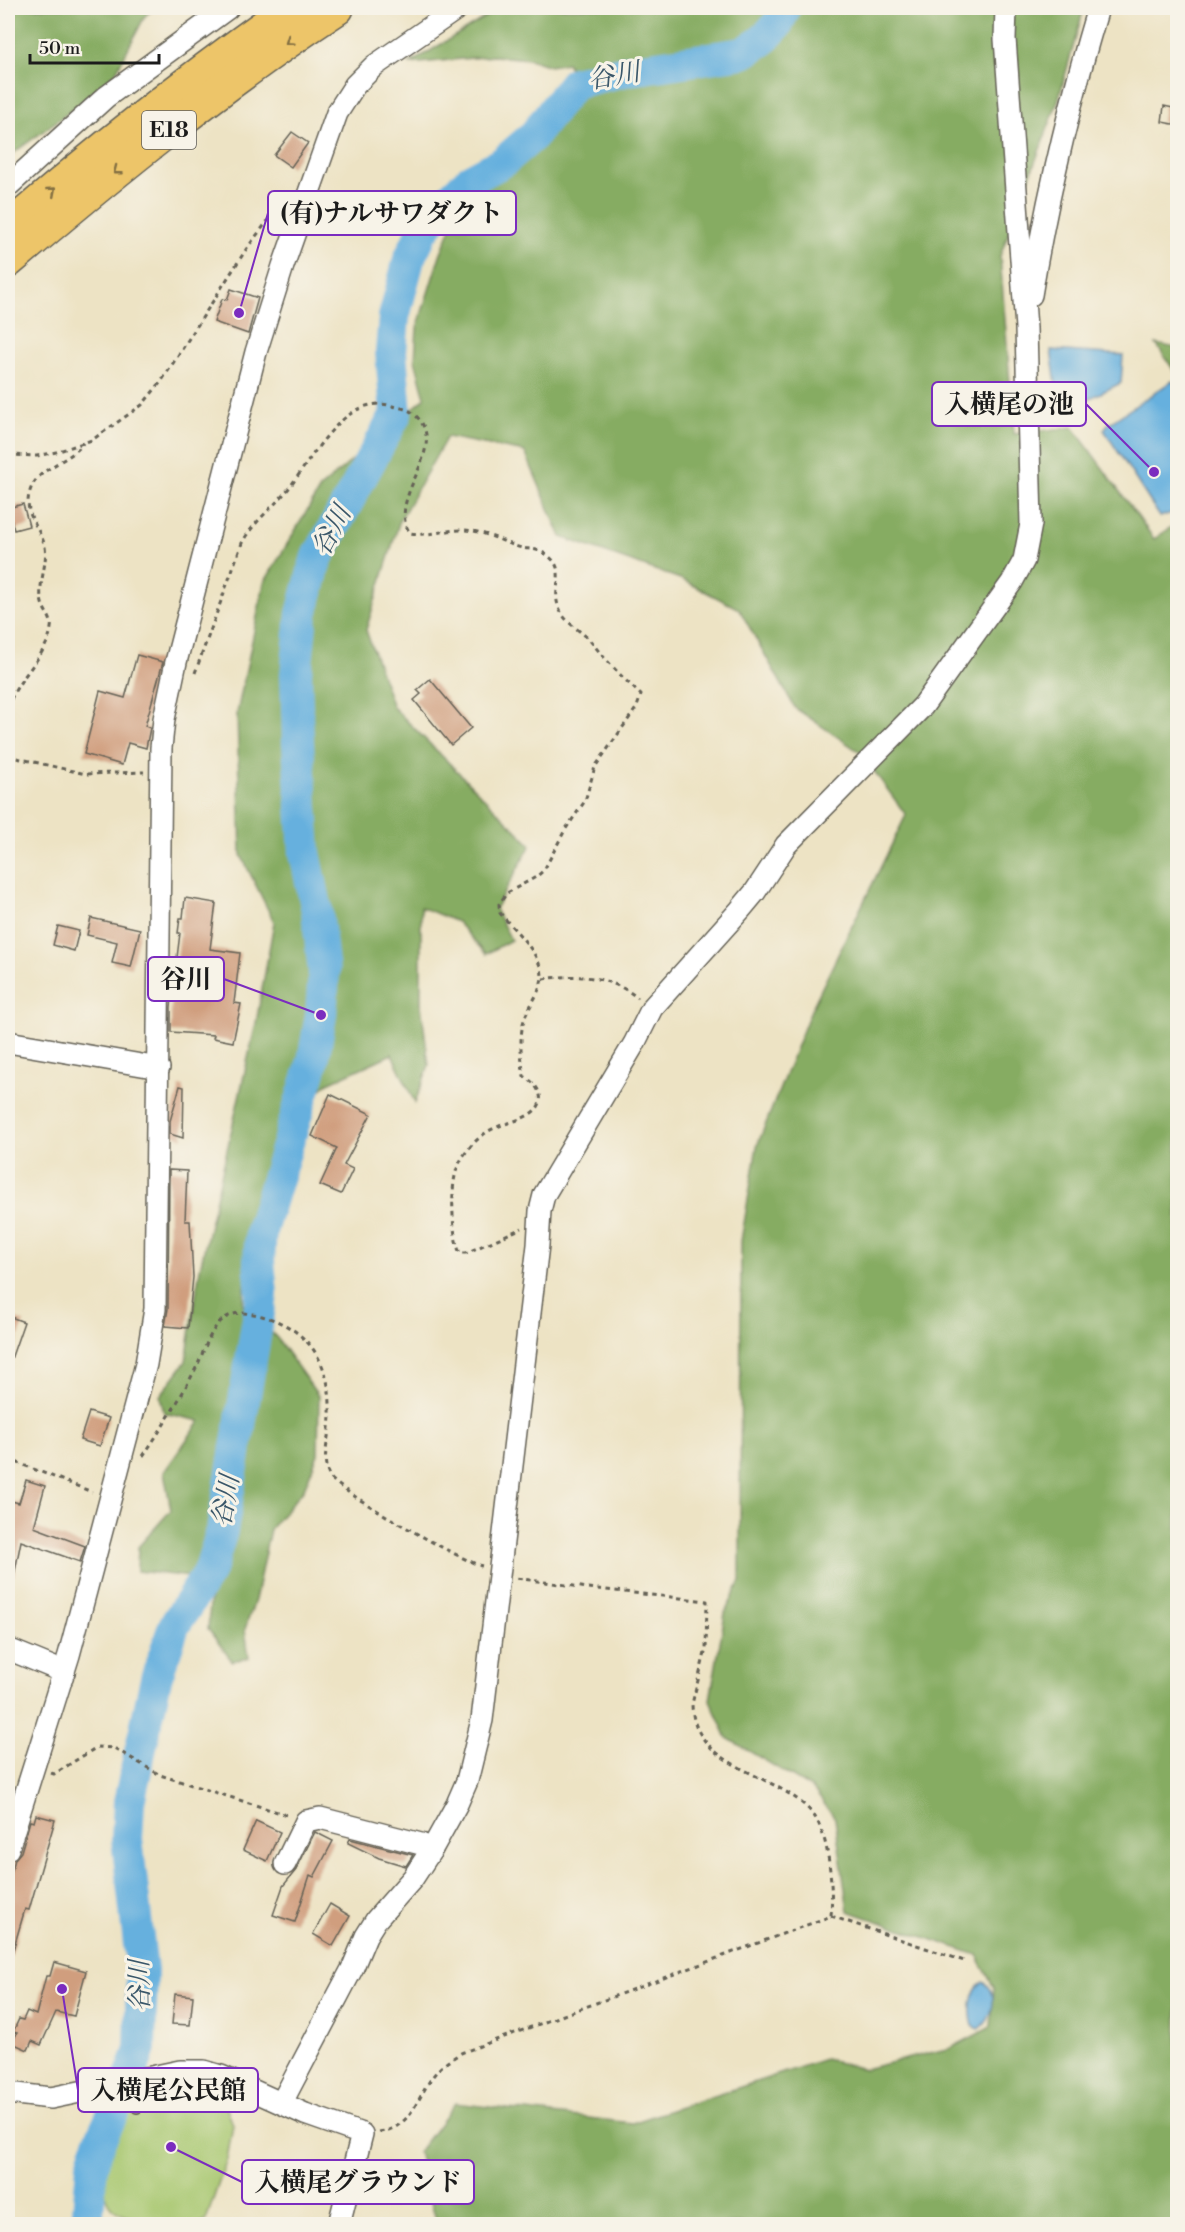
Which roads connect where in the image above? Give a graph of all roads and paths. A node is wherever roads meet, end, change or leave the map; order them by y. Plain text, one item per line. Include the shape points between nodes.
1 (228, 8) edge
2 (290, 8) edge
3 (337, 8) edge
4 (458, 8) edge
5 (1006, 8) edge
6 (1098, 8) edge
7 (8, 186) edge
8 (291, 191) dead end
9 (8, 229) edge
10 (8, 261) edge
11 (1026, 328) junction
12 (83, 442) junction
13 (8, 455) edge
14 (193, 676) dead end
15 (8, 708) edge
16 (8, 756) edge
17 (161, 773) junction
18 (543, 980) junction
19 (652, 1008) junction
20 (8, 1042) edge
21 (159, 1068) junction
22 (538, 1225) junction
23 (143, 1456) dead end
24 (8, 1459) edge
25 (111, 1500) junction
26 (498, 1573) junction
27 (8, 1648) edge
28 (64, 1672) junction
29 (33, 1767) junction
30 (306, 1821) junction
31 (8, 1849) edge
32 (432, 1849) junction
33 (285, 1864) dead end
34 (831, 1916) junction
35 (968, 1962) dead end
36 (150, 2081) junction
37 (8, 2093) edge
38 (282, 2102) junction
39 (137, 2107) dead end
40 (362, 2134) junction
41 (339, 2224) edge

1 - 7 street via 106,97
9 -> 2 highway, E18 via 157,106
3 -> 10 highway, E18 via 173,126
4 - 17 street via 374,66 344,100 333,122 256,352 176,662 164,719
5 - 11 street
6 - 11 street via 1072,97 1039,246
8 - 12 path via 247,248 151,395 122,420
11 - 19 street via 1031,524 1024,560 1012,582 923,706 786,845 755,892
12 - 13 path via 37,456
12 - 15 path via 78,452 61,459 40,476 29,492 29,514 45,546 41,599 51,628 41,653 13,691
14 - 18 path via 248,530 274,506 346,417 378,402 411,411 427,434 424,456 405,505 405,524 410,533 466,530 548,556 557,567 557,602 564,616 640,695 637,707 595,767 585,801 544,870 507,893 499,904 500,913 537,957
16 - 17 path via 86,774
17 - 21 street
18 - 19 path via 580,975 599,979 632,993
18 - 22 path via 522,1028 524,1076 538,1089 539,1106 486,1132 464,1156 455,1175 453,1215 460,1253
19 - 22 street via 544,1195
20 - 21 street
21 - 25 street via 155,1309 146,1364
22 - 26 street
23 - 26 path via 221,1321 242,1312 265,1317 298,1332 321,1362 330,1399 326,1466 334,1483 469,1561
24 - 25 path
25 - 28 street
26 - 32 street via 482,1720 467,1780
26 - 34 path via 707,1601 706,1649 692,1704 697,1730 718,1755 784,1790 813,1813 824,1841
27 - 28 street
28 - 29 street
29 - 30 path via 54,1774 97,1747 114,1748 160,1774
29 - 31 street
30 - 32 street via 320,1818
30 - 33 street
32 - 38 street via 366,1936
34 - 35 path
34 - 40 path via 461,2054 439,2069 402,2124 388,2132
36 - 37 street via 51,2098
36 - 38 street via 180,2071 204,2071
36 - 39 lane
38 - 40 street
40 - 41 street

